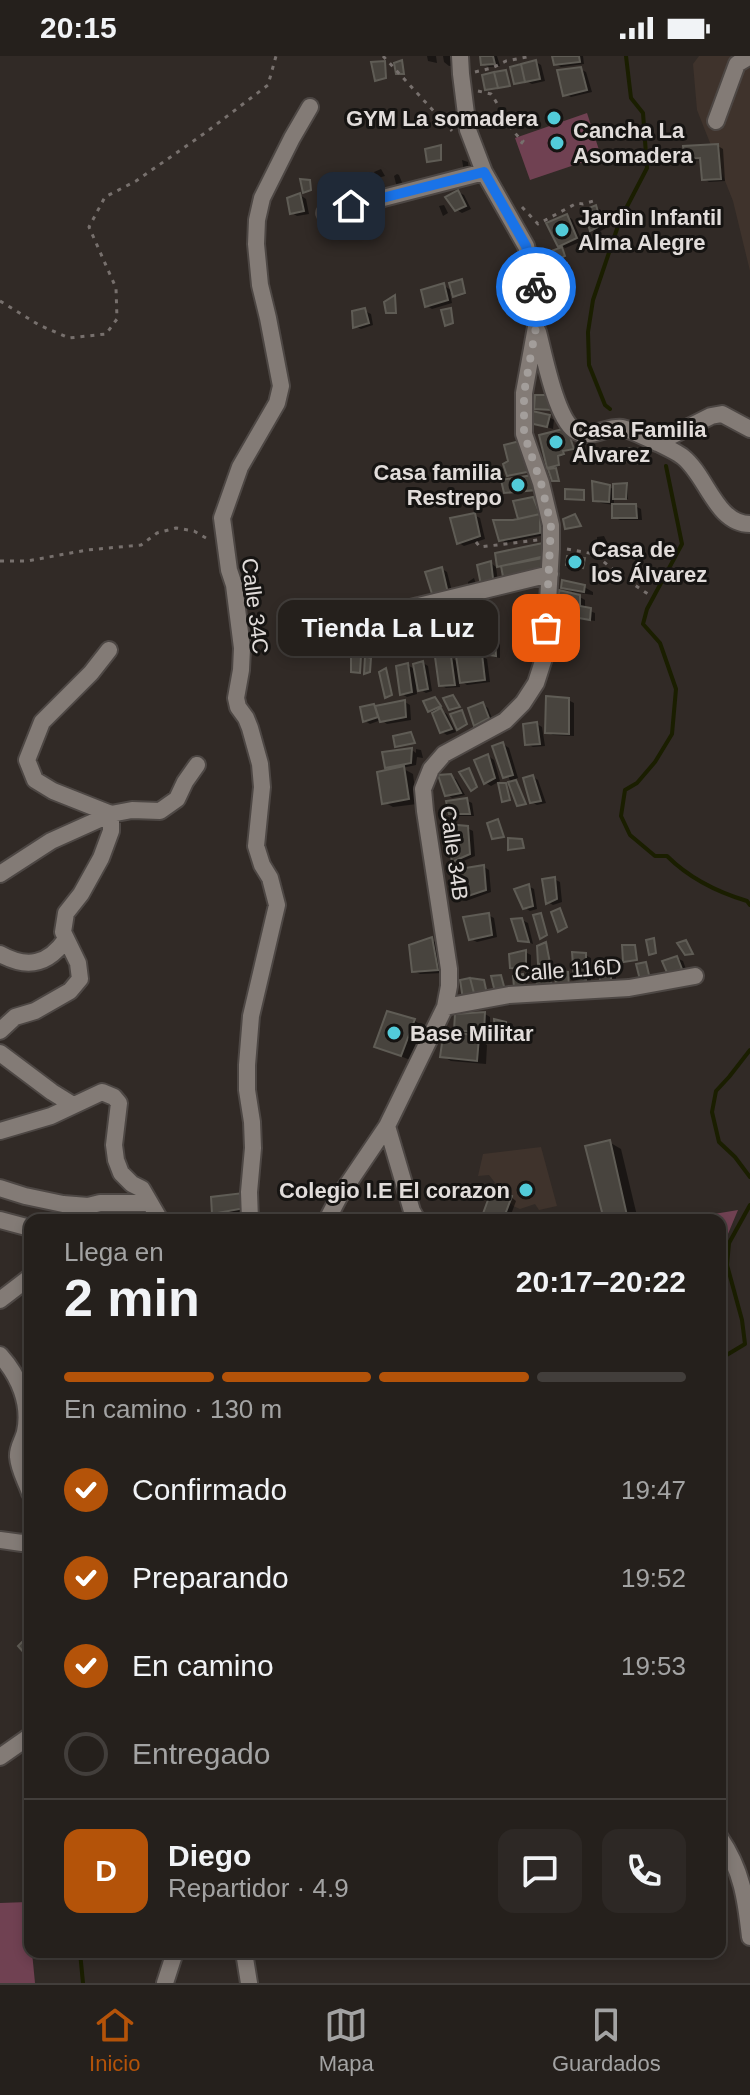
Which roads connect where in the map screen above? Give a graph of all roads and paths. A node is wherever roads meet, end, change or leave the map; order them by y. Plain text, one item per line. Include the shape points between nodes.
1 (276, 56) edge
2 (460, 56) edge
3 (532, 56) edge
4 (750, 56) edge
5 (461, 74) junction
6 (310, 107) dead end
7 (716, 121) dead end
8 (518, 148) dead end
9 (484, 172) junction
10 (597, 200) dead end
11 (325, 213) dead end
12 (538, 224) dead end
13 (0, 301) edge
14 (536, 327) junction
15 (750, 429) edge
16 (657, 443) junction
17 (750, 524) edge
18 (476, 542) dead end
19 (551, 544) junction
20 (226, 547) junction
21 (0, 561) edge
22 (550, 574) junction
23 (651, 596) dead end
24 (357, 621) dead end
25 (109, 650) dead end
26 (197, 765) dead end
27 (111, 814) junction
28 (0, 874) edge
29 (66, 939) junction
30 (0, 954) edge
31 (695, 976) dead end
32 (445, 1007) junction
33 (0, 1031) edge
34 (0, 1053) edge
35 (73, 1105) junction
36 (387, 1126) junction
37 (0, 1131) edge
38 (0, 1188) edge
39 (148, 1203) junction
40 (156, 1214) edge
41 (250, 1214) edge
42 (330, 1214) edge
43 (414, 1214) edge
44 (0, 1220) edge
45 (24, 1226) edge
46 (24, 1282) edge
47 (0, 1300) edge
48 (0, 1355) edge
49 (24, 1394) edge
50 (24, 1439) edge
51 (24, 1479) edge
52 (0, 1540) edge
53 (24, 1542) edge
54 (24, 1740) edge
55 (0, 1757) edge
56 (726, 1847) edge
57 (750, 1937) edge
58 (173, 1958) edge
59 (245, 1958) edge
60 (165, 1983) edge
61 (249, 1983) edge

1 - 13 path via 268,85 148,173 105,197 89,227 116,288 117,319 106,334 69,338
2 - 5 street, Calle 34B
3 - 5 path
4 - 7 street via 737,64
5 - 8 path via 478,91 491,94 523,141
5 - 9 street, Calle 34B via 468,130
6 - 20 street, Calle 34C via 262,198 257,220 260,285 281,386 277,403 240,467 222,518
9 - 11 street
9 - 14 street, Calle 34B via 526,246 536,286
10 - 12 path via 577,203
14 - 16 street via 562,415 574,430 583,434 620,428
14 - 19 street, Calle 34B via 524,393 524,434 541,483
15 - 16 street via 722,414
16 - 17 street via 683,456 726,515
18 - 19 path via 480,547
19 - 22 street, Calle 34B
19 - 23 path via 594,554
20 - 21 path via 176,528 141,545
20 - 41 street, Calle 34C via 242,648 236,698 260,764 256,846 277,905 251,1016
22 - 24 street
22 - 32 street, Calle 34B via 545,655 536,683 505,721 444,754 423,789 449,969
25 - 27 street via 42,722 27,760 35,780
26 - 27 street via 177,799 160,811
27 - 28 street via 51,841
27 - 29 street via 101,858 66,913
29 - 30 street via 41,961 23,964
29 - 33 street via 80,979 70,991 15,1017
31 - 32 street, Calle 116D via 629,988 509,995
32 - 36 street, Calle 34B
34 - 35 street
35 - 37 street
35 - 39 street via 102,1092 119,1103 114,1145 121,1173 142,1189
36 - 42 street, Calle 34B
36 - 43 street
38 - 39 street via 63,1204
39 - 40 street
44 - 45 street
46 - 47 street
48 - 49 street
50 - 51 street via 17,1452
52 - 53 street
54 - 55 street
56 - 57 street via 743,1883
58 - 60 street
59 - 61 street

